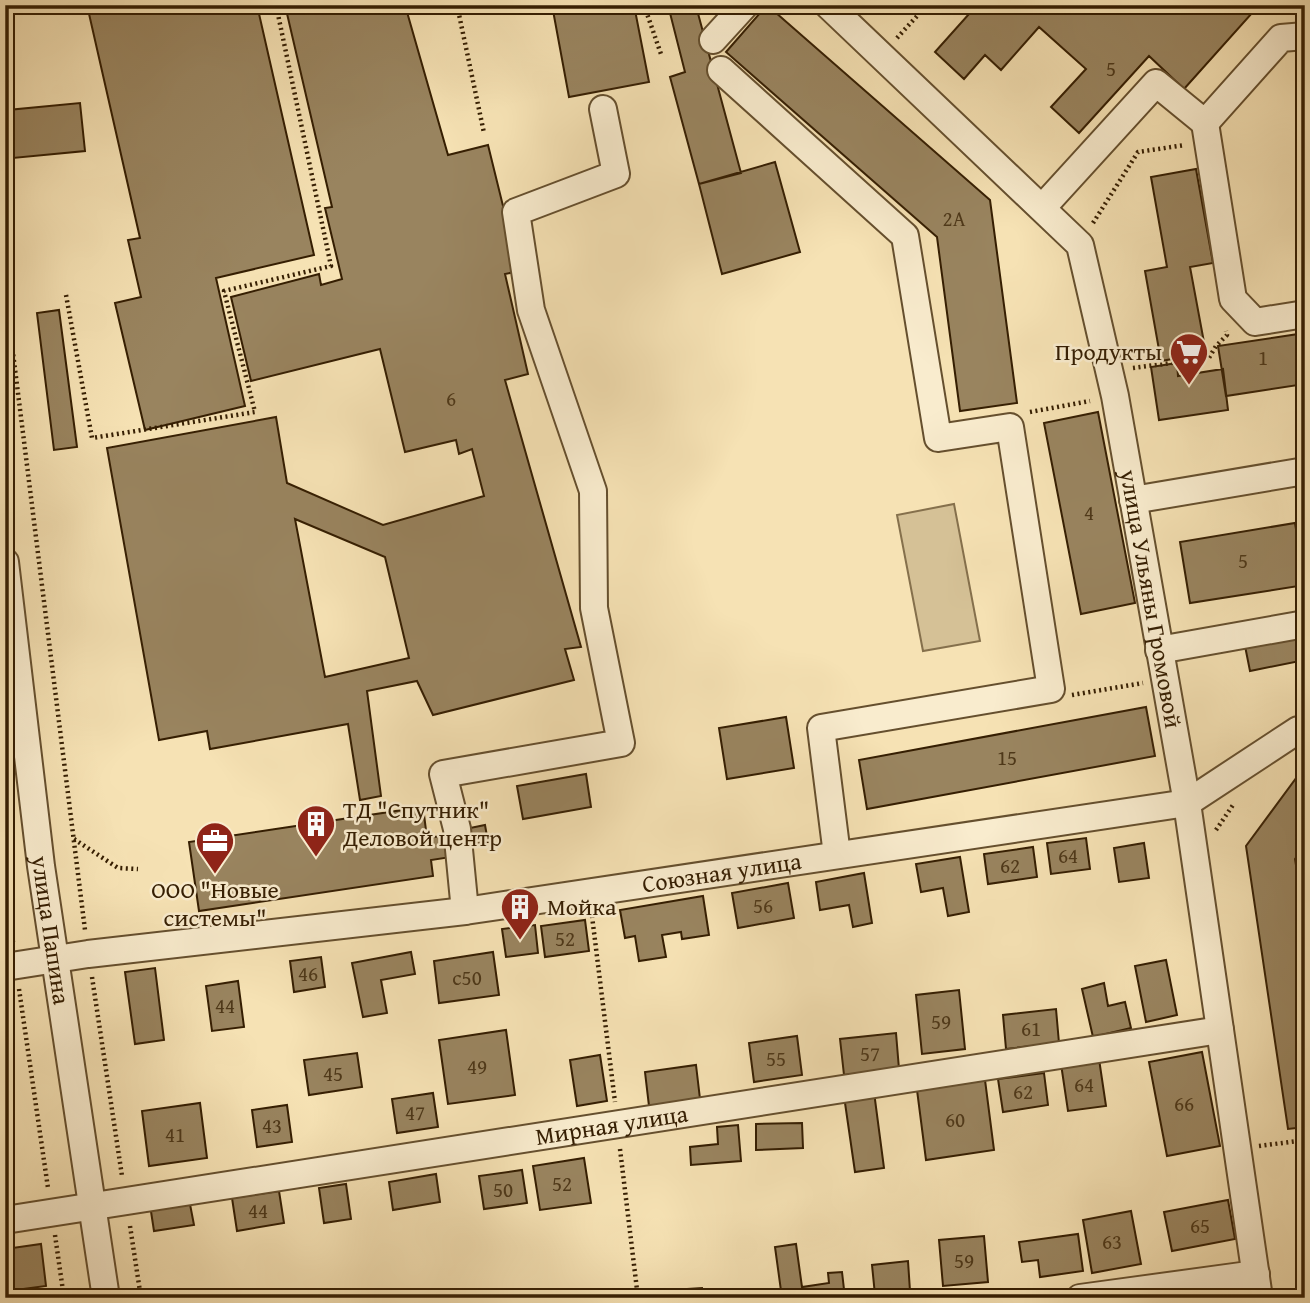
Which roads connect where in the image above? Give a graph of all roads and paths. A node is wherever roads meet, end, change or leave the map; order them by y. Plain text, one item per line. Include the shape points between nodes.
1 (276, 5) edge
2 (457, 5) edge
3 (644, 5) edge
4 (745, 5) edge
5 (828, 5) edge
6 (927, 5) edge
7 (1305, 36) edge
8 (713, 40) dead end
9 (881, 56) junction
10 (662, 57) dead end
11 (721, 70) dead end
12 (603, 109) dead end
13 (1207, 132) junction
14 (484, 133) dead end
15 (1042, 208) junction
16 (1080, 244) junction
17 (5, 289) edge
18 (66, 295) dead end
19 (1305, 314) edge
20 (1225, 322) dead end
21 (1112, 384) junction
22 (1010, 426) junction
23 (1305, 471) edge
24 (1133, 500) junction
25 (5, 562) edge
26 (1305, 624) edge
27 (1159, 650) junction
28 (1152, 681) dead end
29 (1069, 700) dead end
30 (1305, 729) edge
31 (1187, 803) junction
32 (74, 839) junction
33 (837, 855) junction
34 (138, 869) dead end
35 (5, 870) edge
36 (589, 892) junction
37 (465, 911) junction
38 (88, 954) junction
39 (55, 959) junction
40 (10, 966) edge
41 (1220, 1030) junction
42 (617, 1124) junction
43 (1305, 1139) edge
44 (1238, 1149) junction
45 (126, 1201) junction
46 (92, 1206) junction
47 (51, 1212) junction
48 (5, 1220) edge
49 (1258, 1286) edge
50 (64, 1298) edge
51 (106, 1298) edge
52 (141, 1298) edge
53 (638, 1298) edge
54 (1080, 1298) edge

1 - 18 path via 331,266 224,291 255,412 92,438
2 - 14 path
3 - 10 path
4 - 8 street
5 - 9 street
6 - 9 path
7 - 13 street via 1281,38
9 - 15 street
11 - 22 street via 905,236 938,438
12 - 37 street via 616,174 516,212 531,310 593,491 594,608 621,743 443,774 457,829
13 - 15 street via 1156,83
13 - 16 path via 1138,152
13 - 19 street via 1233,299 1255,321
15 - 16 street
16 - 21 street, улица Ульяны Громовой
17 - 32 path
20 - 21 path via 1227,335 1209,358
21 - 22 path via 1016,414
21 - 24 street, улица Ульяны Громовой
22 - 33 street via 1051,689 821,728
23 - 24 street
24 - 27 street, улица Ульяны Громовой
25 - 39 street, улица Папина
26 - 27 street
27 - 31 street, улица Ульяны Громовой
28 - 29 path via 1068,695
30 - 31 street
31 - 33 street, Союзная улица
31 - 41 street, улица Ульяны Громовой
32 - 34 path via 118,868
32 - 38 path
33 - 36 street, Союзная улица
35 - 40 path
36 - 37 street, Союзная улица
36 - 42 path
37 - 38 street, Союзная улица
38 - 39 street, Союзная улица
38 - 45 path
39 - 40 street, Союзная улица
39 - 46 street, улица Папина
40 - 47 path
41 - 42 street, Мирная улица
41 - 44 street, улица Ульяны Громовой
42 - 45 street, Мирная улица
42 - 53 path
43 - 44 path
44 - 49 street, улица Ульяны Громовой
45 - 46 street, Мирная улица
45 - 52 path
46 - 47 street, Мирная улица
46 - 51 street, улица Папина
47 - 48 street, Мирная улица
47 - 50 path
49 - 54 street

